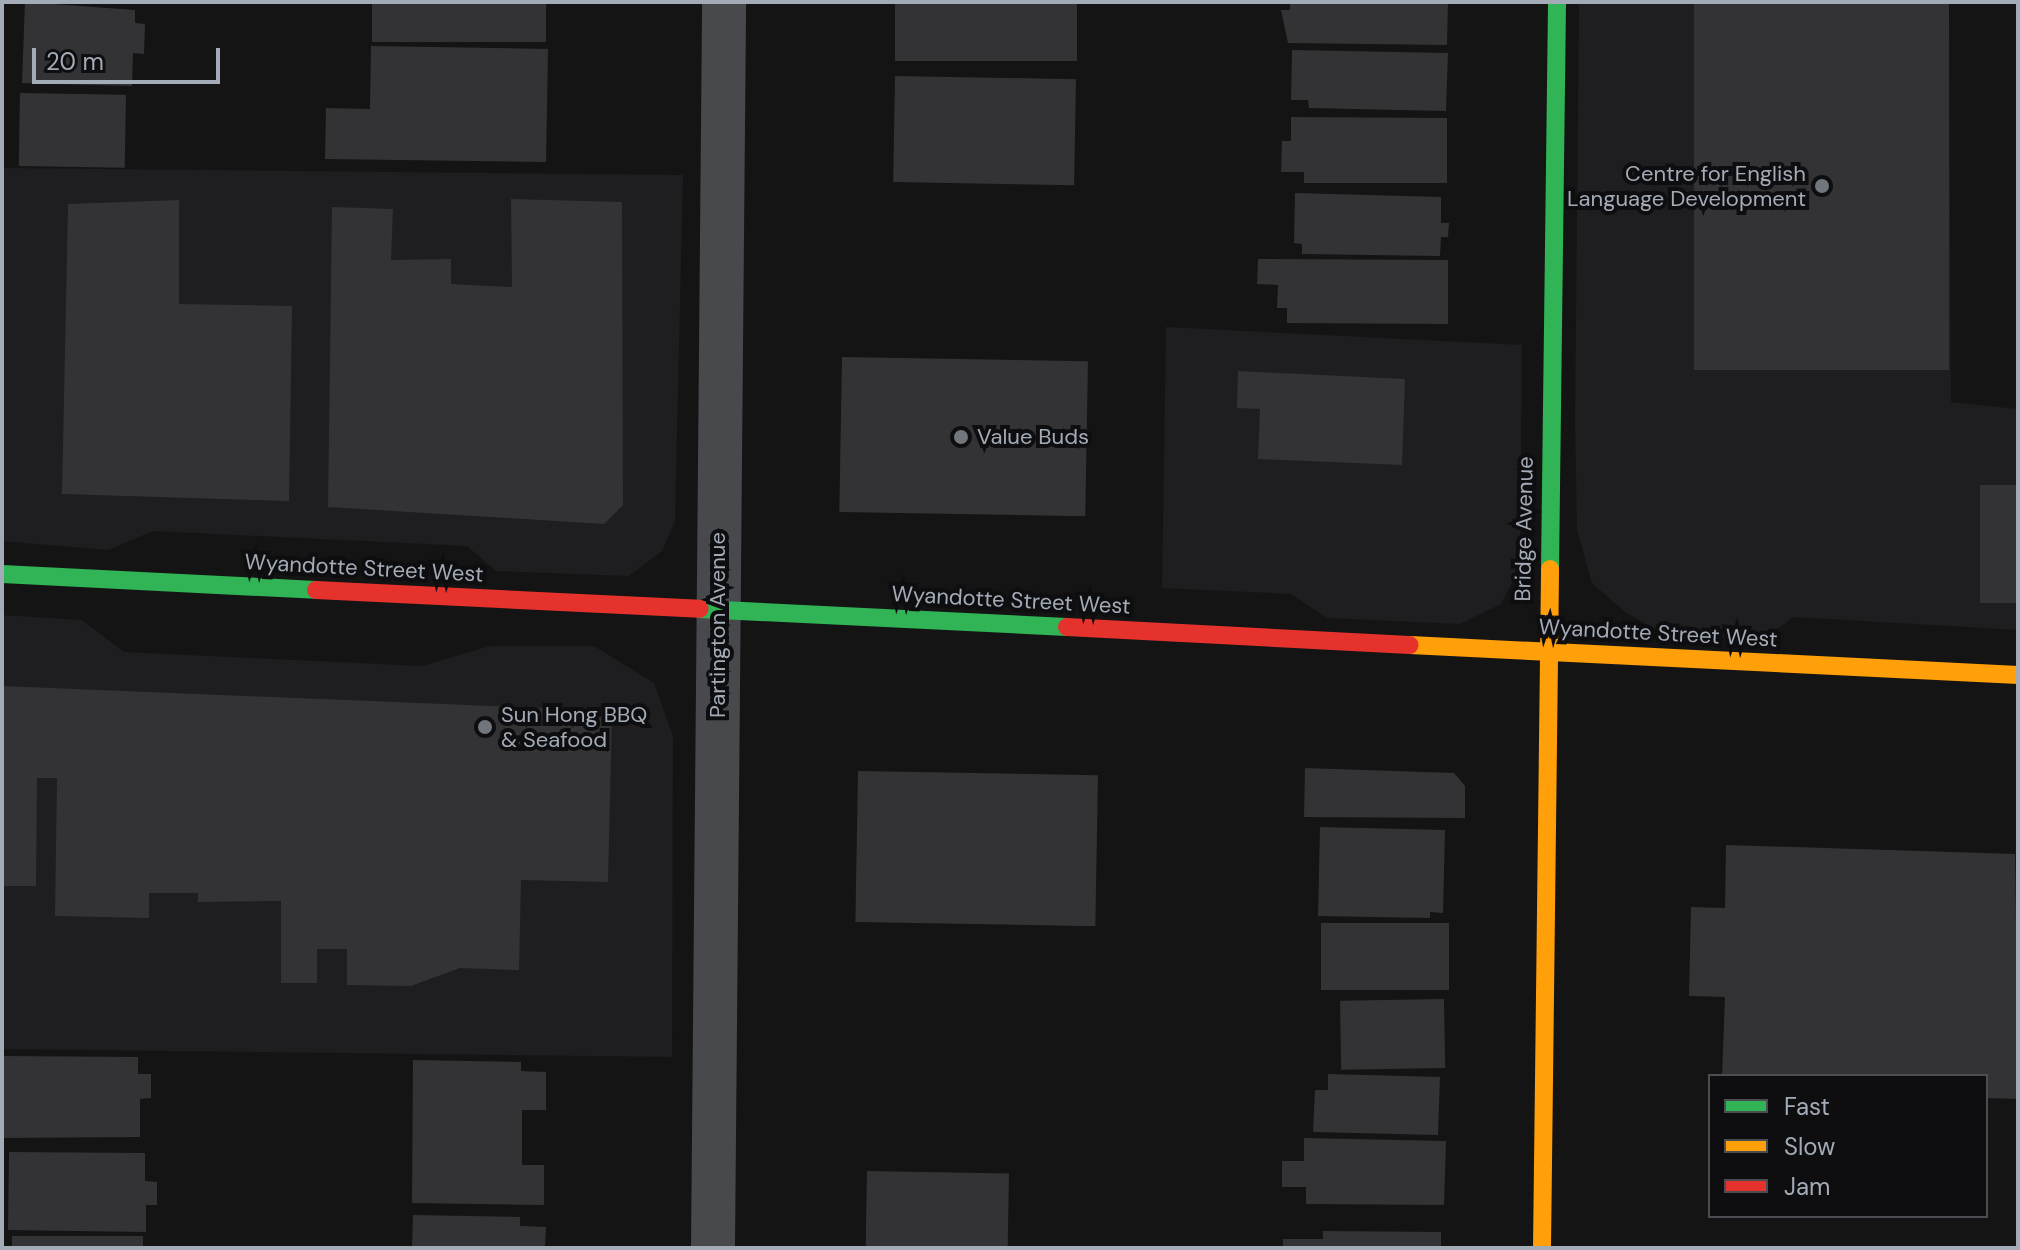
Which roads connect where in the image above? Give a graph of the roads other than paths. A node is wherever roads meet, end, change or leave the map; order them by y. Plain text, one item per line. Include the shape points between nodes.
1 (724, 2) edge
2 (1557, 2) edge
3 (2, 574) edge
4 (718, 610) junction
5 (1547, 651) junction
6 (2018, 675) edge
7 (713, 1248) edge
8 (1542, 1248) edge

1 - 4 street, Partington Avenue
2 - 5 main road, Bridge Avenue
3 - 4 main road, Wyandotte Street West
4 - 5 main road, Wyandotte Street West
4 - 7 street, Partington Avenue
5 - 6 main road, Wyandotte Street West
5 - 8 main road, Bridge Avenue

